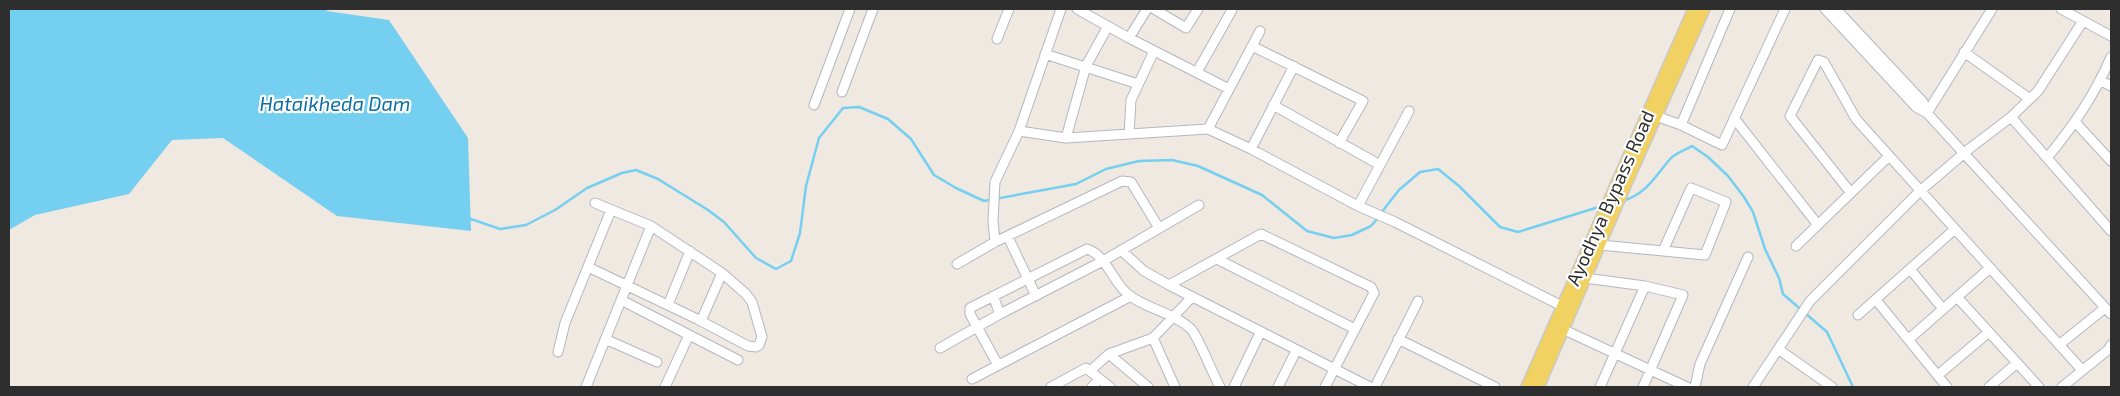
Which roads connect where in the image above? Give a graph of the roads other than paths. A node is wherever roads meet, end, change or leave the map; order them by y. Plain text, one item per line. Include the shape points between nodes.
1 (850, 9) edge
2 (873, 9) edge
3 (1009, 9) edge
4 (1061, 9) edge
5 (1077, 9) edge
6 (1147, 9) edge
7 (1154, 9) edge
8 (1198, 9) edge
9 (1694, 9) edge
10 (1704, 9) edge
11 (1730, 9) edge
12 (1785, 9) edge
13 (1825, 9) edge
14 (1836, 9) edge
15 (1992, 9) edge
16 (2061, 9) edge
17 (1232, 10) edge
18 (2083, 21) junction
19 (1108, 26) junction
20 (1260, 31) dead end
21 (2111, 36) edge
22 (1129, 38) junction
23 (997, 39) dead end
24 (1252, 46) junction
25 (1154, 51) junction
26 (1964, 52) junction
27 (1045, 54) junction
28 (2111, 57) edge
29 (1086, 66) junction
30 (1294, 66) junction
31 (1197, 72) junction
32 (2101, 81) junction
33 (1138, 84) junction
34 (2111, 86) edge
35 (1229, 89) junction
36 (842, 92) dead end
37 (2030, 99) junction
38 (1273, 105) junction
39 (814, 106) dead end
40 (1409, 111) dead end
41 (1927, 113) junction
42 (1656, 116) junction
43 (2011, 117) junction
44 (1734, 118) junction
45 (2076, 123) junction
46 (1681, 125) junction
47 (1208, 129) junction
48 (1019, 131) junction
49 (1129, 134) junction
50 (1066, 138) junction
51 (1339, 143) junction
52 (1251, 149) junction
53 (1963, 154) junction
54 (1890, 156) junction
55 (2047, 158) junction
56 (2111, 160) edge
57 (1380, 166) junction
58 (1622, 180) junction
59 (1920, 191) junction
60 (1851, 193) junction
61 (595, 203) dead end
62 (1199, 205) dead end
63 (1358, 206) junction
64 (611, 210) junction
65 (1818, 225) junction
66 (651, 226) junction
67 (1603, 227) junction
68 (1160, 228) junction
69 (1955, 229) junction
70 (2111, 231) edge
71 (1008, 237) junction
72 (995, 242) junction
73 (1600, 245) junction
74 (1796, 246) dead end
75 (1121, 250) junction
76 (690, 251) junction
77 (1663, 251) junction
78 (1748, 257) dead end
79 (1217, 258) junction
80 (1103, 261) junction
81 (957, 264) dead end
82 (588, 267) junction
83 (1990, 268) junction
84 (1910, 269) junction
85 (722, 273) junction
86 (1585, 278) junction
87 (1028, 279) junction
88 (627, 285) junction
89 (1168, 285) junction
90 (1645, 286) junction
91 (992, 296) junction
92 (1036, 296) junction
93 (1130, 296) junction
94 (1192, 297) junction
95 (1957, 297) junction
96 (621, 300) junction
97 (1876, 300) junction
98 (1418, 301) dead end
99 (668, 305) junction
100 (1567, 308) junction
101 (1943, 309) junction
102 (2108, 311) edge
103 (1000, 314) junction
104 (1858, 315) dead end
105 (1173, 318) junction
106 (701, 321) junction
107 (978, 326) junction
108 (1559, 327) junction
109 (1355, 329) junction
110 (1989, 332) junction
111 (1260, 333) junction
112 (689, 335) junction
113 (1152, 338) junction
114 (605, 339) junction
115 (1398, 339) junction
116 (1909, 339) junction
117 (2111, 345) edge
118 (2059, 346) junction
119 (940, 348) dead end
120 (1778, 349) junction
121 (1296, 351) junction
122 (558, 352) dead end
123 (1614, 353) junction
124 (1109, 354) junction
125 (738, 360) dead end
126 (657, 362) dead end
127 (2017, 363) junction
128 (998, 365) junction
129 (1651, 369) junction
130 (1333, 370) junction
131 (2082, 370) junction
132 (1090, 371) junction
133 (1938, 375) junction
134 (972, 379) dead end
135 (1099, 379) junction
136 (1538, 379) edge
137 (586, 387) edge
138 (665, 387) edge
139 (1051, 387) edge
140 (1092, 387) edge
141 (1110, 387) edge
142 (1148, 387) edge
143 (1175, 387) edge
144 (1220, 387) edge
145 (1234, 387) edge
146 (1278, 387) edge
147 (1325, 387) edge
148 (1370, 387) edge
149 (1375, 387) edge
150 (1494, 387) edge
151 (1527, 387) edge
152 (1600, 387) edge
153 (1643, 387) edge
154 (1687, 387) edge
155 (1695, 387) edge
156 (1754, 387) edge
157 (1832, 387) edge
158 (1948, 387) edge
159 (1989, 387) edge
160 (2039, 387) edge
161 (2062, 387) edge

1 - 39 street
2 - 36 street
3 - 23 street
4 - 27 street
5 - 19 street
6 - 22 street
7 - 8 street via 1186,28
9 - 58 main road, Ayodhya Bypass Road
10 - 42 main road, Ayodhya Bypass Road
11 - 46 street
12 - 44 street
13 - 41 street via 1916,107
14 - 41 street via 1923,102
15 - 26 street
16 - 18 street
17 - 31 street
18 - 21 street
18 - 37 street
19 - 22 street
19 - 29 street
20 - 24 street
22 - 25 street
24 - 30 street
24 - 35 street
25 - 31 street
25 - 33 street
26 - 37 street
26 - 41 street
27 - 29 street
27 - 48 street
28 - 32 street
29 - 33 street
29 - 50 street
30 - 38 street
30 - 51 street via 1363,101
31 - 35 street
32 - 34 street
32 - 45 street
33 - 49 street via 1131,100
35 - 47 street
37 - 43 street
38 - 51 street
38 - 52 street
40 - 57 street
41 - 53 street
42 - 46 street
42 - 58 main road, Ayodhya Bypass Road
43 - 53 street
43 - 55 street
44 - 46 street via 1722,145
44 - 65 street
45 - 55 street
45 - 56 street
47 - 49 street
47 - 52 street
48 - 50 street
48 - 72 street via 995,182
49 - 50 street
51 - 57 street
52 - 63 street
53 - 59 street
53 - 102 street
54 - 59 street
54 - 60 street
54 - 60 street via 1856,118 1824,62 1818,60 1790,116
55 - 70 street
57 - 63 street
58 - 67 main road, Ayodhya Bypass Road
59 - 69 street
59 - 120 street via 1810,301
60 - 65 street
61 - 64 street
62 - 68 street
63 - 100 street
64 - 66 street
64 - 82 street
65 - 74 street
66 - 76 street
66 - 88 street
67 - 73 main road, Ayodhya Bypass Road
67 - 100 main road, Ayodhya Bypass Road
68 - 71 street via 1135,187 1127,180
68 - 75 street
69 - 83 street
69 - 84 street
71 - 72 street
71 - 87 street
72 - 81 street
73 - 77 street
73 - 86 main road, Ayodhya Bypass Road
75 - 80 street
75 - 89 street via 1144,271
76 - 85 street
76 - 99 street
77 - 77 street via 1706,255 1726,202 1691,188
78 - 155 street via 1702,358
79 - 89 street
79 - 109 street
79 - 109 street via 1261,234 1371,287 1374,293
80 - 87 street via 1087,249
80 - 92 street
80 - 93 street via 1116,282
82 - 88 street
82 - 122 street via 564,323
83 - 95 street
83 - 118 street
84 - 97 street
84 - 101 street
85 - 106 street
85 - 106 street via 752,302 761,342 756,347 748,346
86 - 90 street
86 - 100 main road, Ayodhya Bypass Road
87 - 91 street
87 - 92 street
88 - 96 street
88 - 99 street
89 - 94 street
90 - 123 street
90 - 129 street via 1683,295
91 - 103 street
91 - 107 street via 970,308
92 - 103 street
93 - 105 street
93 - 128 street
94 - 105 street
94 - 111 street
95 - 101 street
95 - 110 street
96 - 112 street
96 - 114 street
97 - 104 street
97 - 116 street
98 - 115 street
99 - 106 street
100 - 108 main road, Ayodhya Bypass Road
101 - 116 street
102 - 118 street
103 - 107 street
105 - 113 street
105 - 144 street via 1192,330
107 - 119 street
107 - 128 street
108 - 123 street
108 - 136 main road, Ayodhya Bypass Road
109 - 130 street
110 - 127 street
110 - 133 street
111 - 121 street
111 - 145 street
112 - 125 street
112 - 138 street
113 - 124 street
113 - 143 street
114 - 126 street
114 - 137 street
115 - 149 street
115 - 150 street
116 - 133 street
117 - 131 street
118 - 131 street
120 - 156 street
120 - 157 street
121 - 130 street
121 - 146 street
123 - 129 street
123 - 152 street
124 - 132 street
124 - 142 street
127 - 159 street
127 - 160 street
128 - 134 street
129 - 153 street
129 - 154 street
130 - 147 street
130 - 148 street
131 - 161 street
132 - 135 street
132 - 139 street via 1086,368
133 - 158 street
135 - 140 street
135 - 141 street
136 - 151 main road, Ayodhya Bypass Road

